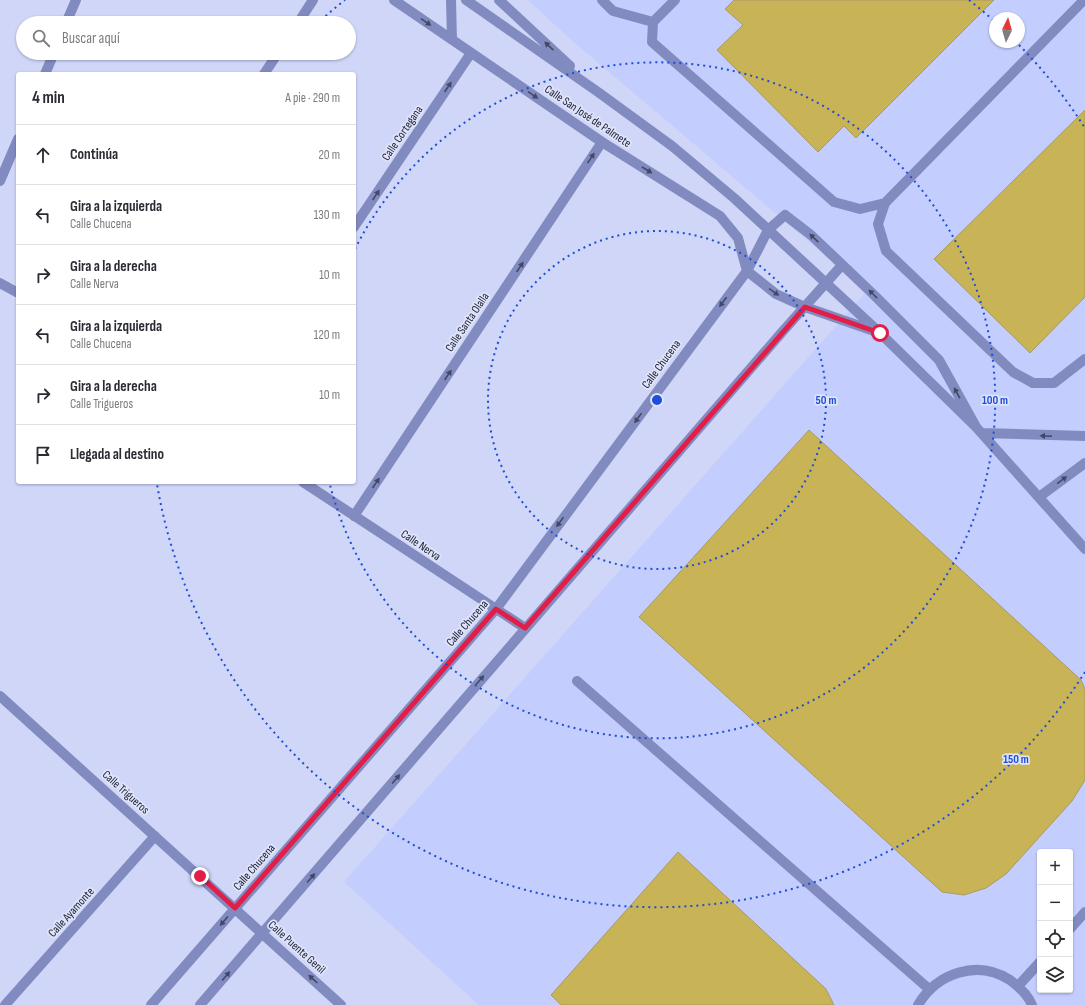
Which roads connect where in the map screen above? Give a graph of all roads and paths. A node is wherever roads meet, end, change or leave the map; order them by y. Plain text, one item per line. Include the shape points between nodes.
1 (76, 0) edge
2 (313, 0) edge
3 (394, 0) edge
4 (451, 0) edge
5 (466, 0) edge
6 (499, 0) edge
7 (602, 0) edge
8 (676, 0) edge
9 (1084, 0) edge
10 (69, 16) edge
11 (303, 16) edge
12 (653, 22) junction
13 (452, 40) junction
14 (471, 53) junction
15 (51, 60) edge
16 (273, 60) edge
17 (46, 72) edge
18 (265, 72) edge
19 (598, 92) junction
20 (602, 142) junction
21 (16, 143) edge
22 (0, 182) edge
23 (885, 203) junction
24 (356, 224) edge
25 (768, 230) junction
26 (842, 265) junction
27 (747, 271) junction
28 (0, 282) edge
29 (826, 283) junction
30 (16, 292) edge
31 (805, 307) junction
32 (880, 333) junction
33 (1085, 359) edge
34 (979, 430) junction
35 (1085, 436) edge
36 (1085, 463) edge
37 (306, 484) edge
38 (1038, 497) junction
39 (354, 516) junction
40 (1085, 549) edge
41 (496, 609) junction
42 (525, 628) junction
43 (577, 681) dead end
44 (0, 696) edge
45 (155, 836) junction
46 (235, 908) junction
47 (1085, 912) edge
48 (1073, 926) edge
49 (263, 933) junction
50 (1037, 965) edge
51 (1018, 986) junction
52 (929, 989) junction
53 (5, 1005) edge
54 (151, 1005) edge
55 (200, 1005) edge
56 (341, 1005) edge
57 (918, 1005) edge
58 (1032, 1005) edge

1 - 10 street
2 - 11 street
3 -> 13 street, Calle San José de Palmete
4 - 13 street
5 - 19 street, Calle San José de Palmete
19 -> 6 street
7 - 12 street via 613,11
8 - 12 street
9 - 23 street
12 - 23 street via 652,42 834,202 860,209
13 - 14 street, Calle San José de Palmete
14 -> 20 street, Calle San José de Palmete
24 -> 14 street, Calle Cortegana
15 - 17 street
16 - 18 street
19 - 25 street, Calle San José de Palmete via 672,146
20 -> 27 street, Calle San José de Palmete via 720,216 738,238
39 -> 20 street, Calle Santa Olalla
21 - 22 street
23 - 33 street via 878,224 886,251 1013,372 1033,383 1054,383
26 -> 25 street via 786,215
25 - 27 street, Calle Chucena
25 - 29 street, Calle San José de Palmete
26 - 29 street
34 -> 26 street via 938,360
27 -> 31 street via 776,294
27 -> 41 street, Calle Chucena
28 - 30 street
29 - 31 street
29 - 32 street, Calle San José de Palmete
31 - 32 street
31 - 42 street
32 - 34 street, Calle San José de Palmete
35 -> 34 street
34 - 38 street
38 -> 36 street
37 - 39 street, Calle Nerva
38 - 40 street
39 - 41 street, Calle Nerva
41 - 42 street, Calle Nerva
41 - 46 street, Calle Chucena
49 -> 42 street
43 - 52 street
44 - 45 street, Calle Trigueros
45 - 46 street, Calle Trigueros
45 - 53 street, Calle Ayamonte
46 - 49 street, Calle Puente Genil
46 -> 54 street, Calle Chucena
47 - 48 street
55 -> 49 street
56 -> 49 street, Calle Puente Genil
50 - 51 street
51 - 52 street via 1002,975 982,970 963,971 944,977
51 - 58 street
52 - 57 street

